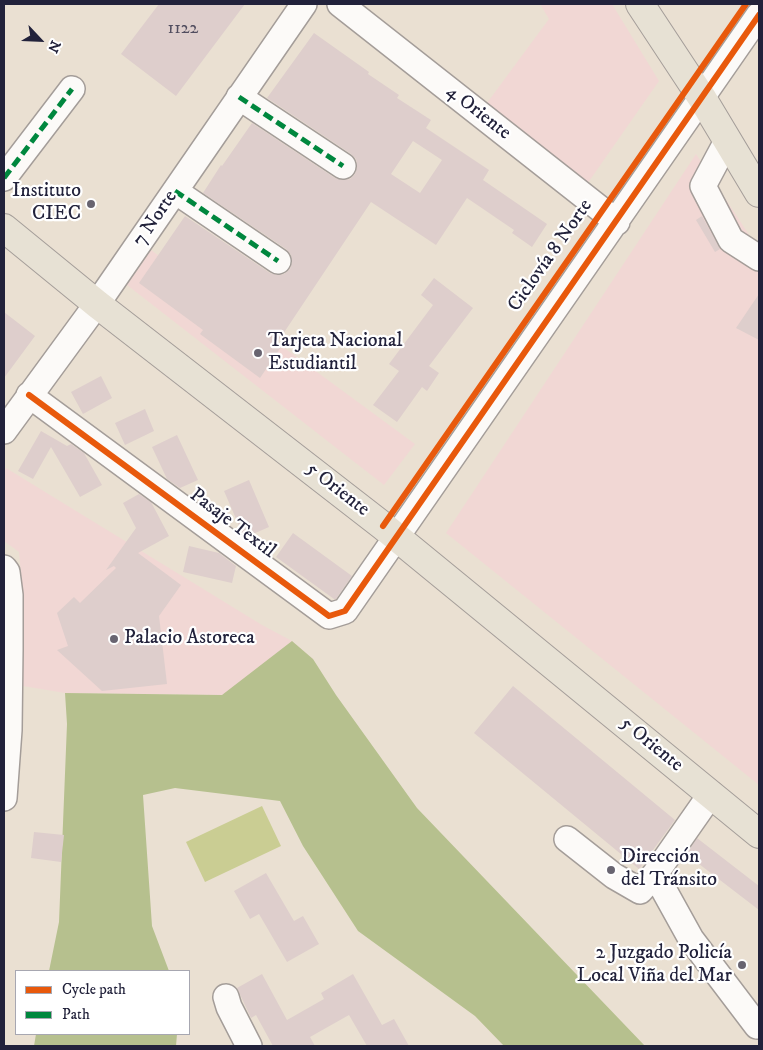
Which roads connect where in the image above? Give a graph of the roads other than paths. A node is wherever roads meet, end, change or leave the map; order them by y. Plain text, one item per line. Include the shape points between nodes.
1 (304, 4) edge
2 (340, 4) edge
3 (640, 4) edge
4 (759, 15) edge
5 (72, 89) dead end
6 (240, 97) junction
7 (702, 98) junction
8 (727, 141) junction
9 (343, 166) dead end
10 (4, 178) edge
11 (175, 191) junction
12 (759, 193) edge
13 (617, 222) junction
14 (4, 228) edge
15 (759, 258) edge
16 (278, 261) dead end
17 (97, 304) junction
18 (29, 395) junction
19 (5, 424) edge
20 (397, 538) junction
21 (4, 568) edge
22 (712, 794) junction
23 (4, 798) edge
24 (759, 834) edge
25 (567, 839) dead end
26 (655, 874) junction
27 (226, 997) dead end
28 (759, 1024) edge
29 (249, 1046) edge

1 - 6 street, 7 Norte
2 - 13 street, 4 Oriente
3 - 7 main road
4 - 7 street
5 - 10 street
6 - 9 street
6 - 11 street, 7 Norte
7 - 8 main road
7 - 13 street
8 - 12 main road
8 - 15 street via 703,186 731,240
11 - 16 street
11 - 17 street, 7 Norte
13 - 20 street
14 - 17 main road, 5 Oriente
17 - 18 street, 7 Norte
17 - 20 main road, 5 Oriente
18 - 19 street, 7 Norte
18 - 20 street, Pasaje Textil via 329,616 345,611
20 - 22 main road, 5 Oriente
21 - 23 street via 10,595 10,649
22 - 24 main road, 5 Oriente
22 - 26 street
25 - 26 street via 614,876 640,891
26 - 28 street via 691,939 757,1026
27 - 29 street

